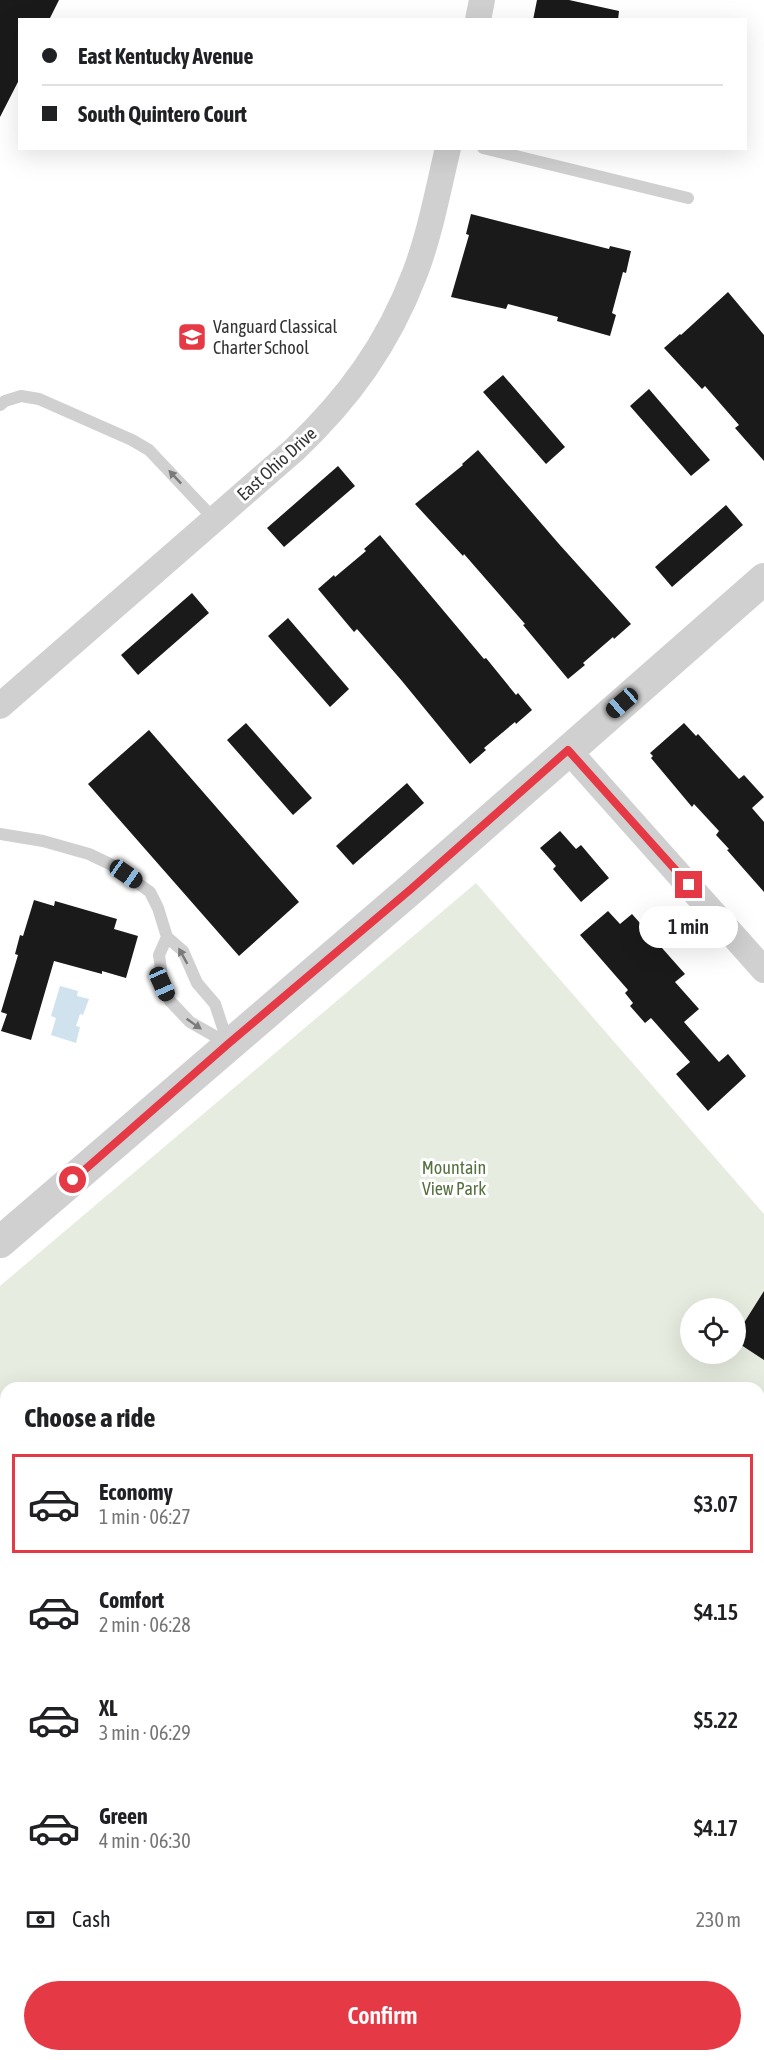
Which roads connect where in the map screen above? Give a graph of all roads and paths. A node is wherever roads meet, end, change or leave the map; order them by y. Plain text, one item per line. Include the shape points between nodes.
1 (482, 0) edge
2 (478, 18) edge
3 (448, 150) edge
4 (491, 150) edge
5 (688, 198) dead end
6 (0, 405) edge
7 (215, 520) junction
8 (764, 579) edge
9 (0, 706) edge
10 (568, 750) junction
11 (0, 834) edge
12 (167, 938) junction
13 (764, 970) edge
14 (228, 1044) junction
15 (0, 1242) edge

1 - 2 street
3 - 7 street, East Ohio Drive via 416,271 378,352 324,422
4 - 5 lane
7 -> 6 lane via 149,450 132,440 39,399 21,396
7 - 9 street, East Ohio Drive
8 - 10 street
10 - 13 street
10 - 14 street
11 - 12 lane via 43,841 89,854 114,866 150,892
14 -> 12 lane via 215,1004 197,983 183,951
12 -> 14 lane via 159,955 162,984 170,1001 190,1022
14 - 15 street

